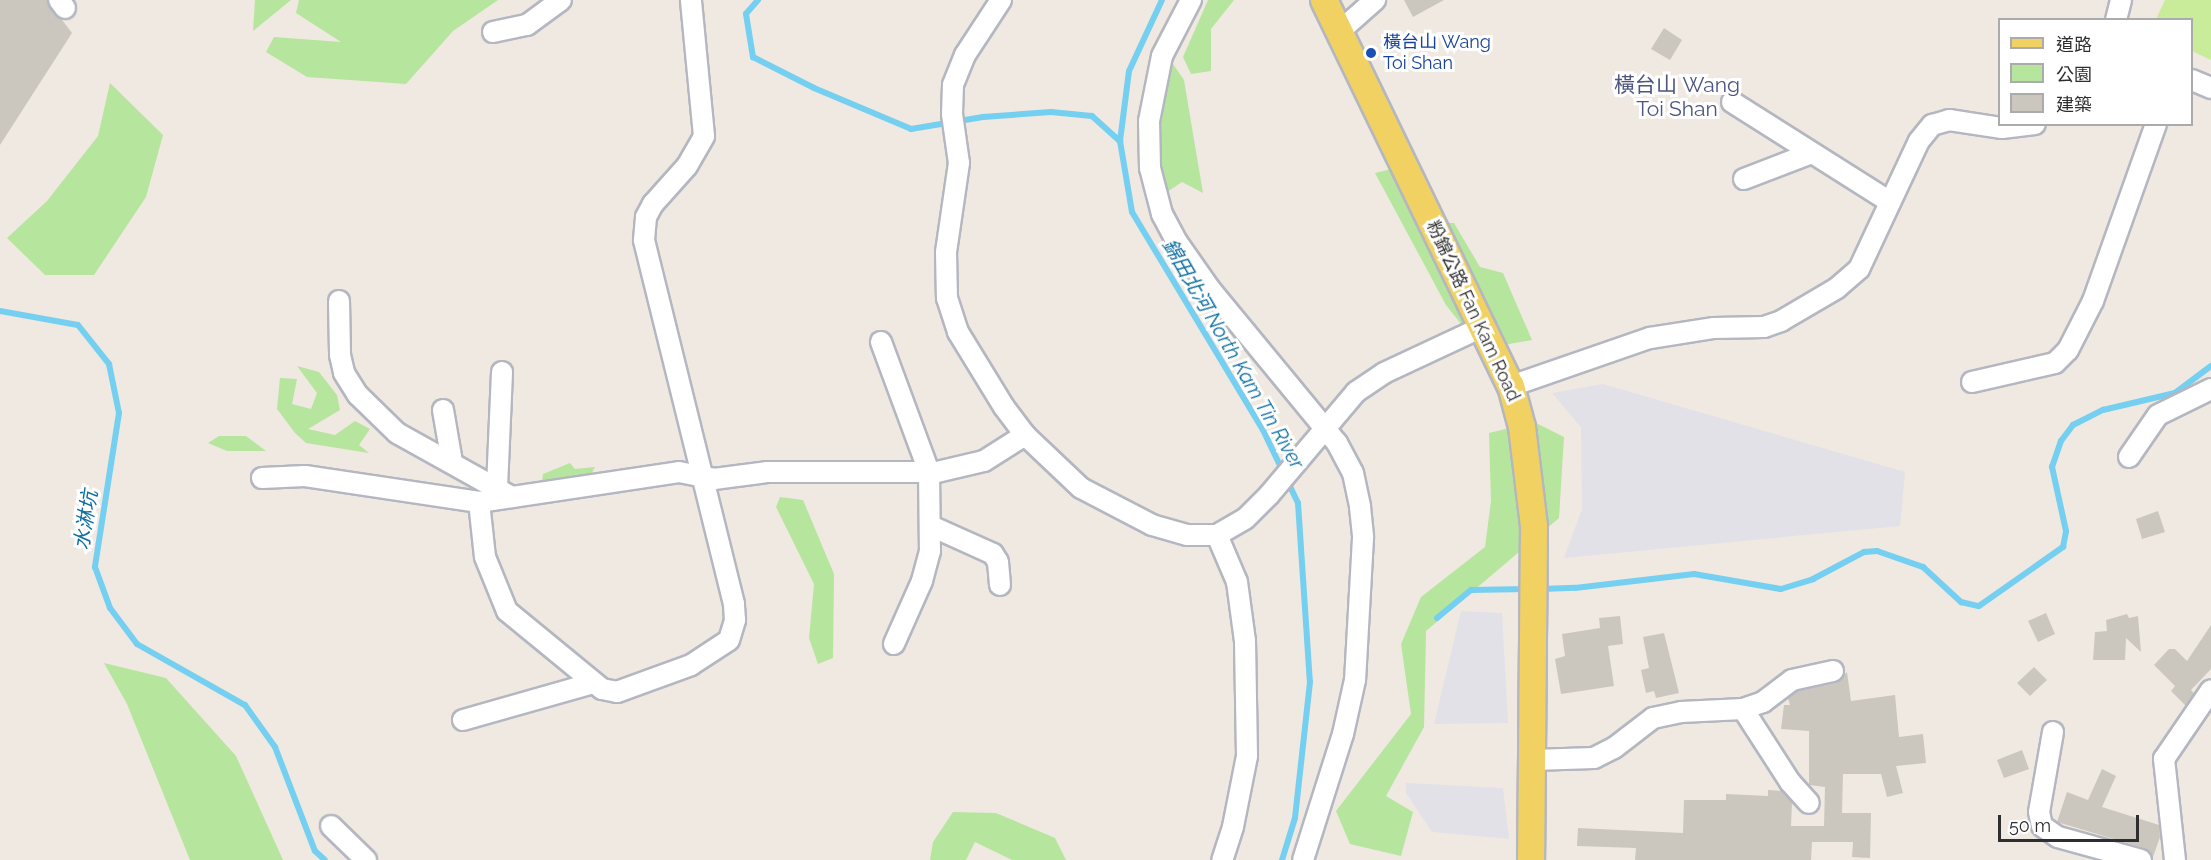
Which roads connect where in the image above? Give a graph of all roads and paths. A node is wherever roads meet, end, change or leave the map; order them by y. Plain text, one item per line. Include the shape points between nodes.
1 (561, 0) edge
2 (678, 0) edge
3 (691, 0) edge
4 (1001, 0) edge
5 (1191, 0) edge
6 (1324, 0) edge
7 (1375, 0) edge
8 (2121, 0) edge
9 (2116, 18) edge
10 (694, 24) junction
11 (1340, 31) junction
12 (493, 32) dead end
13 (2193, 80) edge
14 (2211, 88) edge
15 (1732, 102) dead end
16 (2018, 126) edge
17 (2155, 126) edge
18 (1809, 154) junction
19 (1744, 179) dead end
20 (1890, 202) junction
21 (339, 301) dead end
22 (1482, 327) junction
23 (881, 342) dead end
24 (502, 372) dead end
25 (1972, 382) dead end
26 (1510, 386) junction
27 (2211, 389) edge
28 (443, 410) dead end
29 (1324, 425) junction
30 (1025, 435) junction
31 (2129, 457) dead end
32 (452, 462) junction
33 (930, 472) junction
34 (705, 477) junction
35 (262, 478) dead end
36 (504, 492) junction
37 (479, 502) junction
38 (931, 526) junction
39 (1217, 536) junction
40 (1000, 585) dead end
41 (894, 644) dead end
42 (1833, 671) dead end
43 (594, 683) junction
44 (2211, 690) edge
45 (1743, 709) junction
46 (463, 720) dead end
47 (2053, 732) dead end
48 (1533, 760) junction
49 (1809, 803) dead end
50 (332, 826) dead end
51 (366, 860) edge
52 (1222, 860) edge
53 (1303, 860) edge
54 (1531, 860) edge
55 (2141, 860) edge
56 (2175, 860) edge

1 - 12 street via 527,25
2 - 10 street
3 - 10 street
4 - 30 street via 965,55 953,86 957,178 946,252 947,298 958,332
5 - 29 street via 1162,56 1149,121 1149,159 1162,214 1210,289
6 - 11 main road, 粉錦公路 Fan Kam Road
7 - 11 street
8 - 9 street
10 - 34 street via 704,136 687,166 653,204 646,217 644,240
11 - 22 main road, 粉錦公路 Fan Kam Road
13 - 14 street
15 - 18 street
16 - 20 street via 2002,128 1949,120 1932,124 1919,141
17 - 25 street via 2093,301 2068,350 2055,363
18 - 19 street
18 - 20 street
20 - 26 street via 1859,269 1837,288 1781,321 1764,327 1714,328 1650,338
21 - 32 street via 340,355 344,373 358,395 397,433
22 - 26 main road, 粉錦公路 Fan Kam Road
22 - 29 street via 1371,381
23 - 33 street
24 - 36 street
26 - 48 main road, 粉錦公路 Fan Kam Road via 1527,447 1533,501
27 - 31 street via 2158,414
28 - 32 street
29 - 39 street via 1245,519
29 - 53 street via 1358,487 1363,538 1359,648 1345,726
30 - 33 street via 984,461
30 - 39 street via 1080,488 1122,512 1187,535
32 - 36 street
33 - 34 street via 767,472
33 - 38 street
34 - 36 street via 679,472
34 - 43 street via 735,604 729,640 691,665 617,692 608,692
35 - 37 street via 305,476
36 - 37 street
37 - 43 street via 485,557 507,611
38 - 40 street via 993,554 999,562
38 - 41 street via 922,581
39 - 52 street via 1237,582 1245,641 1247,756
42 - 45 street via 1792,680 1763,702
43 - 46 street
44 - 56 street via 2164,759
45 - 48 street via 1665,715 1647,721 1603,755 1584,760
45 - 49 street via 1790,782
47 - 55 street via 2039,812 2042,826 2058,837
48 - 54 main road, 粉錦公路 Fan Kam Road
50 - 51 street

